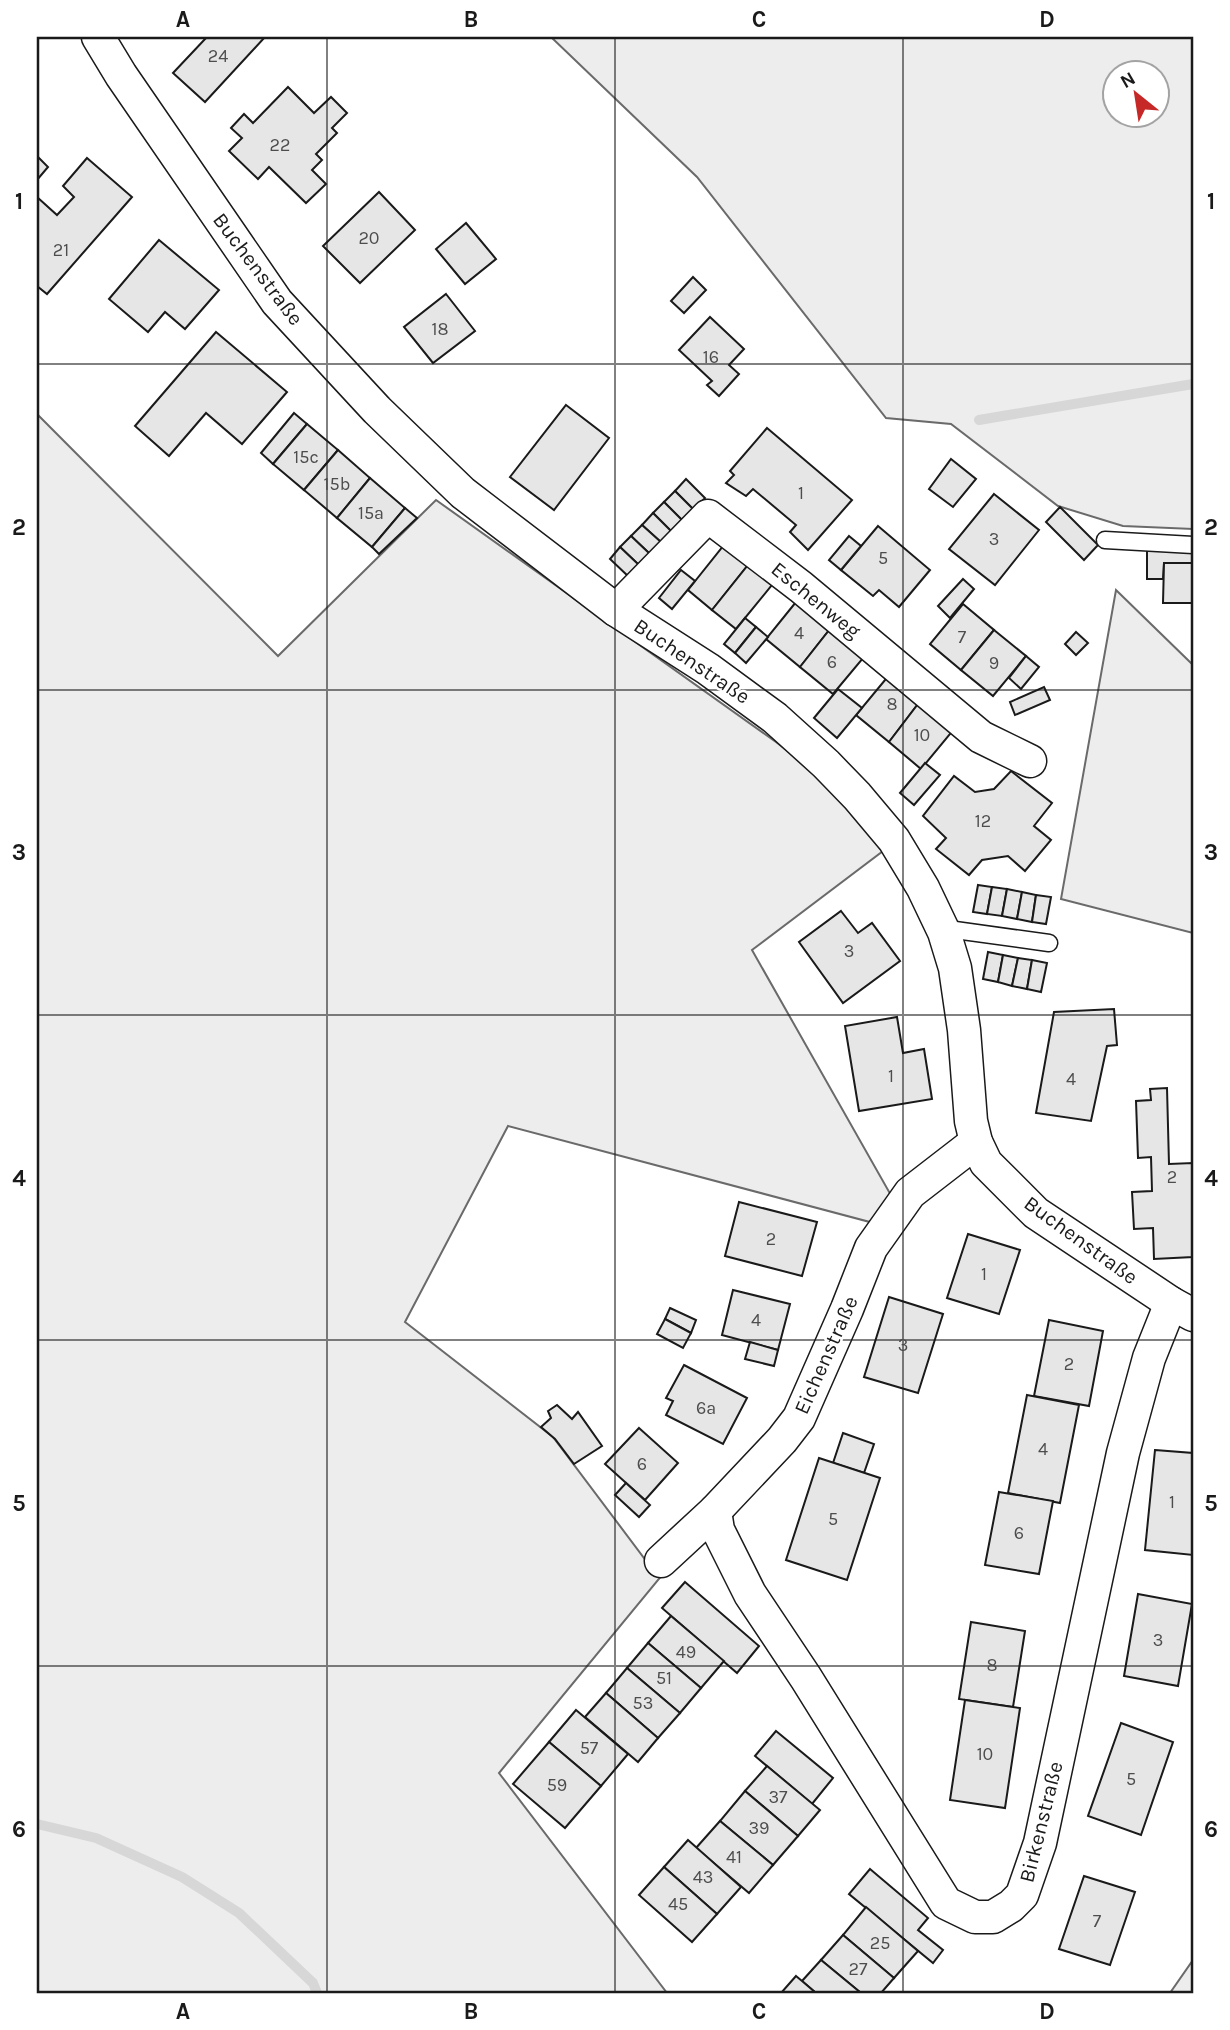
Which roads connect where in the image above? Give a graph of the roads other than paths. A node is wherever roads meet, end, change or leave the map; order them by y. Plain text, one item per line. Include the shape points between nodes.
1 (98, 37) edge
2 (1105, 540) dead end
3 (1193, 545) edge
4 (616, 610) junction
5 (1030, 761) dead end
6 (944, 932) junction
7 (1049, 943) dead end
8 (976, 1142) junction
9 (1182, 1309) edge
10 (715, 1511) junction
11 (661, 1561) dead end

1 - 4 street, Buchenstraße via 277,302 377,410 463,493
2 - 3 lane
4 - 5 street, Eschenweg via 708,516 981,737
4 - 6 street, Buchenstraße via 775,718 826,764 894,840
6 - 7 lane
6 - 8 street, Buchenstraße via 955,968
8 - 9 street, Buchenstraße via 986,1163 1036,1213
8 - 10 street, Eichenstraße via 910,1193 871,1248 799,1418
9 - 10 street, Birkenstraße via 1149,1358 1123,1453 1040,1843 1022,1895 993,1917 975,1917 946,1903 750,1594 718,1530
10 - 11 street, Eichenstraße

